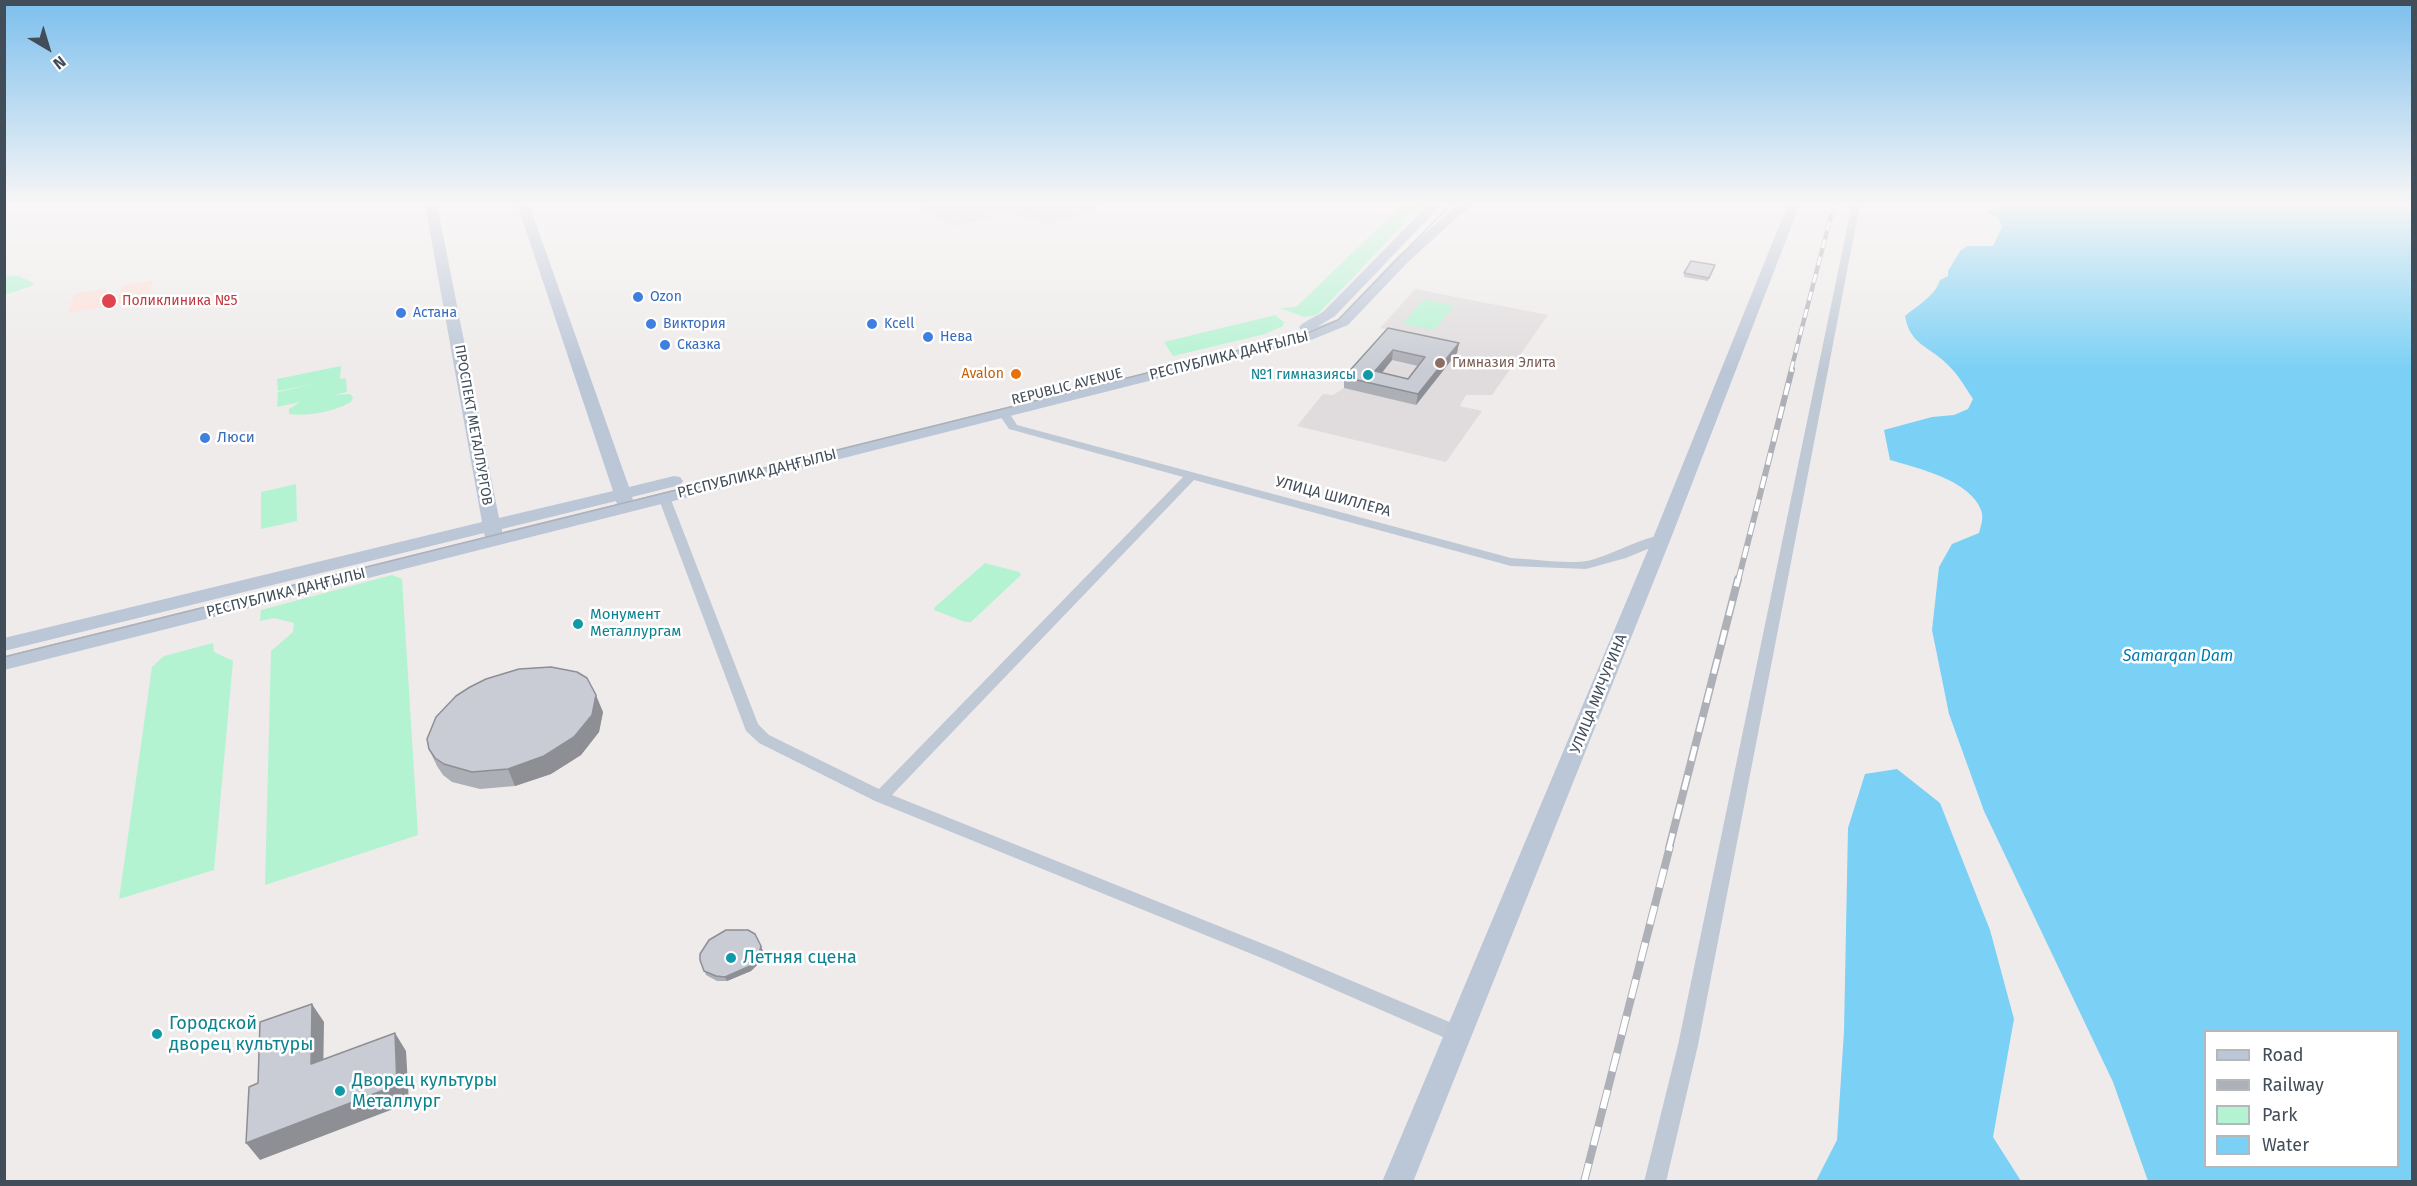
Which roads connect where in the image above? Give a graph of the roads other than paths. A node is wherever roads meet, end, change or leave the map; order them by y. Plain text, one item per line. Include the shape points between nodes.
1 (442, 259) edge
2 (542, 259) edge
3 (1382, 259) edge
4 (1403, 259) edge
5 (1772, 259) edge
6 (1845, 259) edge
7 (1004, 413) junction
8 (1191, 476) junction
9 (664, 497) junction
10 (625, 500) junction
11 (494, 532) junction
12 (1662, 538) junction
13 (4, 645) edge
14 (4, 663) edge
15 (881, 797) junction
16 (1459, 1035) junction
17 (1397, 1182) edge
18 (1655, 1182) edge

1 - 11 main road, ПРОСПЕКТ МЕТАЛЛУРГОВ
2 - 10 main road
3 - 10 main road, РЕСПУБЛИКА ДАҢҒЫЛЫ via 1330,313 1311,325
4 - 7 main road, РЕСПУБЛИКА ДАҢҒЫЛЫ via 1344,322 1327,330
5 - 12 main road, УЛИЦА МИЧУРИНА
6 - 18 street via 1688,1045
7 - 8 street, УЛИЦА ШИЛЛЕРА via 1013,427
7 - 9 main road, РЕСПУБЛИКА ДАҢҒЫЛЫ
8 - 12 street, УЛИЦА ШИЛЛЕРА via 1511,562 1586,565
8 - 15 street
9 - 10 main road, РЕСПУБЛИКА ДАҢҒЫЛЫ
9 - 15 street via 751,728 779,747
10 - 11 main road, РЕСПУБЛИКА ДАҢҒЫЛЫ
11 - 13 main road, РЕСПУБЛИКА ДАҢҒЫЛЫ
11 - 14 main road, РЕСПУБЛИКА ДАҢҒЫЛЫ
12 - 16 main road, УЛИЦА МИЧУРИНА
15 - 16 street
16 - 17 main road, УЛИЦА МИЧУРИНА

